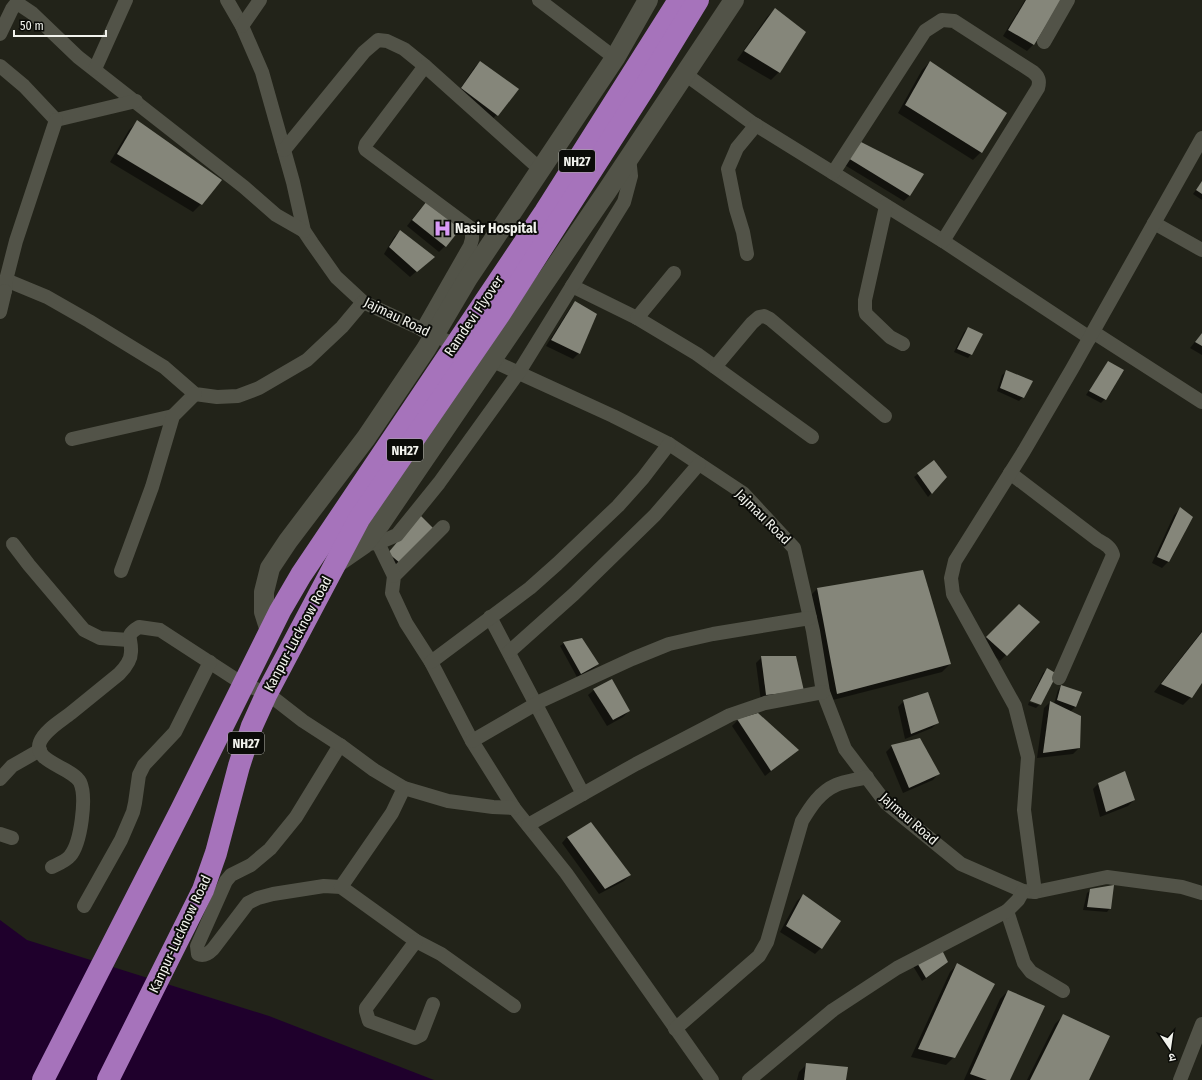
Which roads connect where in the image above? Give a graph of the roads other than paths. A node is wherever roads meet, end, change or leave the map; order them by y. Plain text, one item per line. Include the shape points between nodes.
1 (126, 0) edge
2 (227, 0) edge
3 (260, 0) edge
4 (539, 0) edge
5 (648, 0) edge
6 (679, 0) edge
7 (698, 0) edge
8 (734, 0) edge
9 (1068, 0) edge
10 (242, 26) junction
11 (0, 34) edge
12 (1044, 42) dead end
13 (615, 58) junction
14 (0, 66) edge
15 (425, 66) junction
16 (95, 69) junction
17 (685, 74) junction
18 (136, 101) junction
19 (56, 120) junction
20 (756, 125) junction
21 (1202, 138) edge
22 (284, 150) junction
23 (629, 157) junction
24 (541, 170) junction
25 (833, 173) junction
26 (886, 206) junction
27 (1154, 223) junction
28 (304, 231) junction
29 (943, 241) junction
30 (1202, 250) edge
31 (747, 254) dead end
32 (674, 273) dead end
33 (572, 286) junction
34 (4, 287) edge
35 (363, 302) junction
36 (0, 312) edge
37 (637, 318) junction
38 (430, 334) junction
39 (1092, 335) junction
40 (903, 344) dead end
41 (715, 367) junction
42 (518, 372) junction
43 (445, 376) junction
44 (195, 394) junction
45 (1202, 402) edge
46 (173, 416) junction
47 (885, 416) dead end
48 (812, 437) dead end
49 (72, 439) dead end
50 (669, 444) junction
51 (699, 464) junction
52 (1010, 473) junction
53 (443, 527) dead end
54 (13, 544) dead end
55 (371, 544) junction
56 (334, 564) junction
57 (121, 571) dead end
58 (394, 576) junction
59 (490, 617) junction
60 (810, 618) junction
61 (270, 631) junction
62 (129, 640) junction
63 (509, 652) junction
64 (210, 662) junction
65 (431, 662) junction
66 (1059, 678) dead end
67 (243, 684) junction
68 (823, 692) junction
69 (266, 694) junction
70 (535, 704) junction
71 (472, 741) junction
72 (340, 745) junction
73 (40, 750) junction
74 (1, 777) edge
75 (867, 777) junction
76 (404, 788) junction
77 (583, 794) junction
78 (514, 808) junction
79 (528, 825) junction
80 (52, 867) dead end
81 (341, 887) junction
82 (1029, 891) junction
83 (1202, 893) edge
84 (84, 906) dead end
85 (1006, 911) junction
86 (416, 941) junction
87 (1063, 991) dead end
88 (433, 1004) dead end
89 (514, 1006) dead end
90 (1202, 1024) edge
91 (675, 1029) junction
92 (43, 1080) edge
93 (108, 1080) edge
94 (712, 1080) edge
95 (749, 1080) edge
96 (1180, 1080) edge

1 - 16 street
2 - 10 street, Jajmau Road
3 - 10 street
4 - 13 street
5 - 13 main road
6 - 43 highway, Ramdevi Flyover / NH27 via 544,212
7 - 43 highway, Ramdevi Flyover / NH27 via 499,315
8 - 17 main road
9 - 12 street
10 - 22 street, Jajmau Road via 262,72
11 - 16 street via 12,8 20,5
13 - 24 main road
14 - 19 street via 24,86
15 - 22 street via 404,49 378,40 364,52
15 - 24 street
15 - 38 street via 365,148 472,229 470,246
16 - 18 street
17 - 20 street
17 - 23 main road
18 - 19 street
18 - 28 street via 276,215
19 - 34 street via 16,241
20 - 25 street
20 - 31 street via 737,148 728,169
21 - 27 street
22 - 28 street, Jajmau Road
23 - 33 street via 631,176 624,202
23 - 55 main road via 380,524
24 - 38 main road
25 - 26 street
25 - 29 street via 925,32 942,20 954,22 1033,72 1040,82
26 - 29 street
26 - 40 street via 865,309 866,314 890,337
27 - 30 street
27 - 39 street
28 - 35 street, Jajmau Road via 336,277
29 - 39 street
32 - 37 street
33 - 37 street
33 - 42 street
34 - 36 street
34 - 44 street via 47,298 89,321 164,367
35 - 38 street, Jajmau Road
35 - 44 street via 342,327 307,360 259,388 238,396
37 - 41 street
38 - 42 street, Jajmau Road
38 - 61 main road via 366,438 270,568 264,592 264,612
39 - 45 street
39 - 52 street
41 - 47 street via 752,323 764,316
41 - 48 street
42 - 50 street, Jajmau Road
42 - 55 street via 439,482 397,535
43 - 56 highway, Ramdevi Flyover / NH27 via 358,518
43 - 61 highway, Ramdevi Flyover / NH27 via 305,568
44 - 46 street
46 - 49 street
46 - 57 street via 152,487
50 - 51 street, Jajmau Road
50 - 59 street via 618,506 530,588
51 - 60 street, Jajmau Road via 743,493 794,548
51 - 63 street via 655,515 574,594
52 - 66 street via 1112,550 1113,555
52 - 82 street via 955,561 951,578 953,594 1015,706 1028,757 1024,810
53 - 58 street
54 - 62 street via 84,630 100,638
55 - 56 main road
55 - 58 street
56 - 69 highway, Kanpur-Lucknow Road / NH27
58 - 65 street via 392,593 406,624
59 - 63 street
59 - 65 street
60 - 68 street, Jajmau Road
60 - 70 street via 669,644
61 - 67 highway, Kanpur-Lucknow Road / NH27
62 - 64 street via 132,631 139,626 160,630
62 - 73 street via 131,652 126,666 52,728 40,742
63 - 70 street
64 - 67 street
64 - 84 street via 175,732 144,765 139,775 135,803 121,840
65 - 71 street
67 - 69 street
67 - 92 highway, Kanpur-Lucknow Road / NH27
68 - 75 street, Jajmau Road via 845,749
68 - 77 street via 765,703 730,715
69 - 72 street
69 - 93 highway, Kanpur-Lucknow Road / NH27 via 241,759 216,853 203,890
70 - 71 street
70 - 77 street
71 - 78 street
72 - 76 street
72 - 81 street via 296,817 270,849 251,865 231,875 226,882 197,946 198,954 206,954 214,949 248,902 273,894 324,886
73 - 74 street via 12,766
73 - 80 street via 46,760 74,775 80,782 83,796 79,838 75,848 69,857
75 - 82 street, Jajmau Road via 886,803 961,864
75 - 91 street via 836,785 820,795 811,806 802,821 769,938 759,956
76 - 78 street via 448,801
76 - 81 street via 384,826
77 - 79 street
78 - 79 street
79 - 91 street via 566,873
81 - 86 street
82 - 83 street via 1107,877 1182,887
82 - 85 street
85 - 87 street via 1024,963 1031,972
85 - 95 street via 897,968 833,1010
86 - 88 street via 366,1008 367,1016 369,1021 415,1038 421,1035
86 - 89 street via 441,954
90 - 96 street
91 - 94 street

